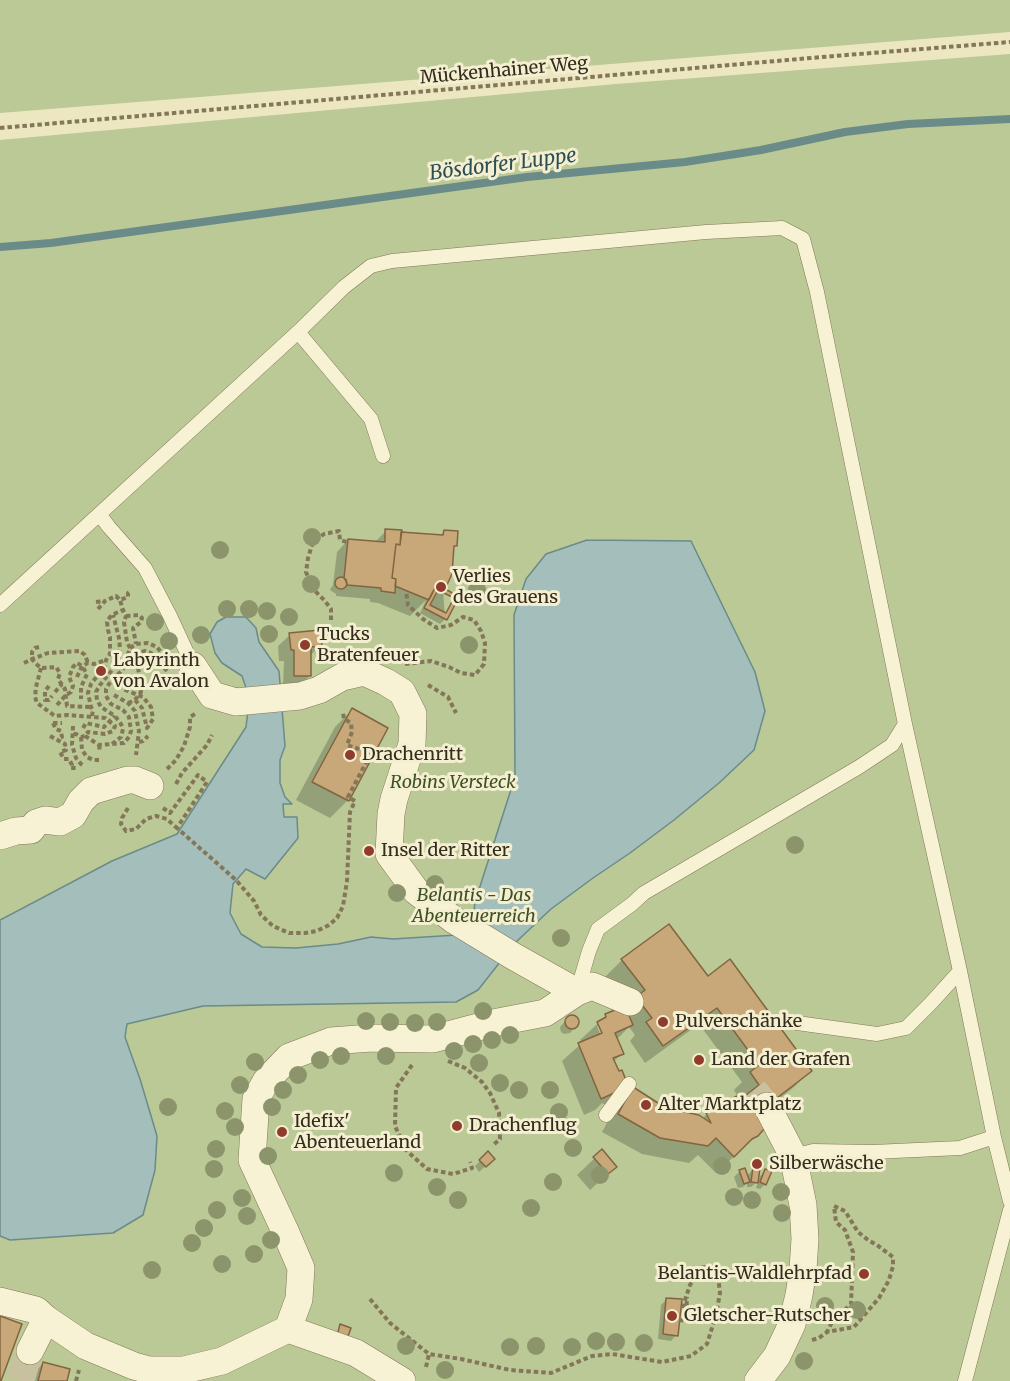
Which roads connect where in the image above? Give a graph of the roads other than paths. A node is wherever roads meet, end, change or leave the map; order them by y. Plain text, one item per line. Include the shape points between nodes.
1 (298, 332) junction
2 (383, 456) dead end
3 (99, 514) junction
4 (0, 605) edge
5 (181, 670) joint
6 (905, 724) junction
7 (161, 794) road end
8 (0, 836) edge
9 (960, 971) junction
10 (577, 992) junction
11 (630, 1002) dead end
12 (797, 1023) dead end
13 (629, 1084) dead end
14 (767, 1106) tunnel mouth
15 (606, 1115) dead end
16 (994, 1137) junction
17 (793, 1156) junction
18 (1010, 1201) edge
19 (1010, 1210) edge
20 (0, 1301) edge
21 (46, 1319) junction
22 (288, 1329) junction
23 (30, 1351) tunnel mouth
24 (402, 1381) edge
25 (758, 1381) edge
26 (965, 1381) edge

1 - 2 lane via 371,419
1 - 3 lane
1 - 6 lane via 371,266 392,261 739,230 782,228 803,239
3 - 4 lane
3 - 5 lane via 145,568 170,616
5 - 10 street via 212,695 236,702 300,696 342,677 364,672 402,693 413,714 412,744 393,799 389,854 416,891 454,920
6 - 9 lane
6 - 10 lane via 891,745 859,767 644,893 598,929
7 - 8 street via 128,780 91,791 73,815 60,822 45,820 36,823 31,831
9 - 12 lane via 906,1028 877,1034
9 - 16 lane
10 - 11 street via 592,986
10 - 22 street via 545,1013 433,1039 331,1041 289,1057 266,1081 256,1099 252,1160 301,1268 299,1299
13 - 15 lane
14 - 17 street
16 - 17 lane via 960,1148 813,1151
16 - 18 lane
17 - 25 street via 805,1239 799,1295 786,1338
19 - 26 lane
20 - 21 street via 36,1310
21 - 22 street via 86,1346 149,1370 184,1370 222,1361
21 - 23 street
22 - 24 street via 356,1353

